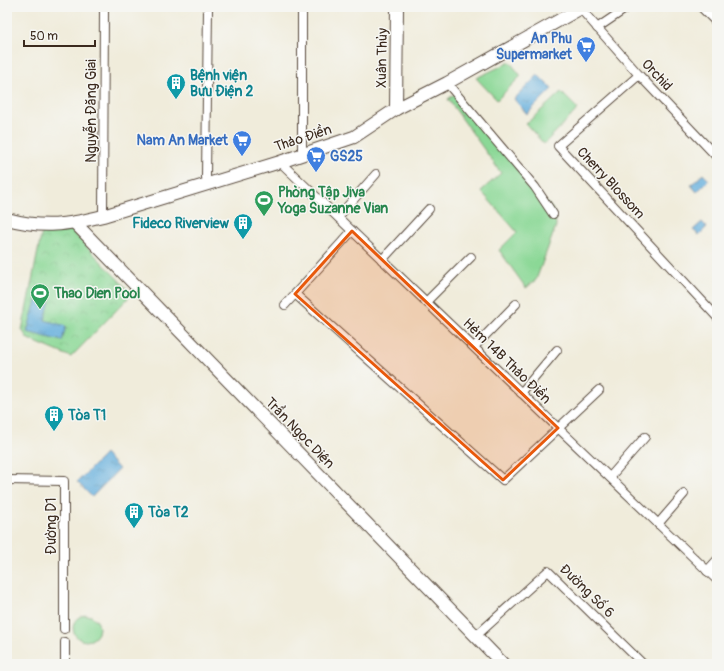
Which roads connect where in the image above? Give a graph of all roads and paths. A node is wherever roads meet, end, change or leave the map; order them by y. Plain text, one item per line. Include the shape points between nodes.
1 (104, 7) edge
2 (208, 7) edge
3 (302, 7) edge
4 (397, 7) edge
5 (628, 7) edge
6 (701, 7) edge
7 (581, 8) edge
8 (717, 23) edge
9 (597, 28) junction
10 (639, 75) junction
11 (446, 83) junction
12 (396, 109) junction
13 (302, 154) junction
14 (717, 156) edge
15 (280, 162) junction
16 (376, 174) dead end
17 (207, 183) junction
18 (429, 209) dead end
19 (553, 214) dead end
20 (103, 216) junction
21 (338, 217) junction
22 (7, 218) edge
23 (75, 223) junction
24 (352, 231) junction
25 (471, 257) dead end
26 (382, 260) junction
27 (294, 294) junction
28 (426, 302) junction
29 (516, 304) dead end
30 (285, 305) dead end
31 (717, 318) edge
32 (474, 347) junction
33 (557, 350) dead end
34 (599, 390) dead end
35 (521, 393) junction
36 (558, 428) junction
37 (645, 437) dead end
38 (610, 477) junction
39 (7, 480) edge
40 (684, 494) dead end
41 (658, 524) junction
42 (717, 560) edge
43 (707, 571) junction
44 (717, 580) edge
45 (64, 629) dead end
46 (476, 636) junction
47 (65, 642) dead end
48 (64, 664) edge
49 (503, 664) edge
50 (643, 664) edge

1 - 20 street, Nguyễn Đăng Giai
2 - 17 street
3 - 13 street
4 - 12 street, Xuân Thủy
5 - 9 street
6 - 8 street
7 - 9 street, Orchid
7 - 11 street, Thảo Điền
9 - 10 street, Orchid
10 - 14 street, Orchid
10 - 31 street, Cherry Blossom via 558,146
11 - 12 street, Thảo Điền
11 - 19 street via 535,187
12 - 13 street, Thảo Điền via 354,137
13 - 15 street, Thảo Điền
15 - 17 street, Thảo Điền
15 - 21 street, Hẻm 14B Thảo Điền
16 - 21 street
17 - 20 street, Thảo Điền
18 - 26 street
20 - 23 street, Thảo Điền
21 - 24 street, Hẻm 14B Thảo Điền
22 - 23 street, Thảo Điền via 38,225
23 - 46 street, Trần Ngọc Diện
24 - 26 street, Hẻm 14B Thảo Điền
24 - 27 street
25 - 28 street
26 - 28 street, Hẻm 14B Thảo Điền
27 - 30 street
27 - 36 street via 503,480
28 - 32 street, Hẻm 14B Thảo Điền
29 - 32 street
32 - 35 street, Hẻm 14B Thảo Điền
33 - 35 street
34 - 36 street
35 - 36 street, Hẻm 14B Thảo Điền
36 - 38 street, Hẻm 14B Thảo Điền
37 - 38 street
38 - 41 street, Hẻm 14B Thảo Điền
39 - 45 street, Đường D1 via 64,481
40 - 41 street
41 - 43 street, Hẻm 14B Thảo Điền
42 - 43 street
43 - 44 street, Hẻm 14B Thảo Điền
46 - 49 street, Trần Ngọc Diện
46 - 50 street, Đường Số 6 via 548,571
47 - 48 street

